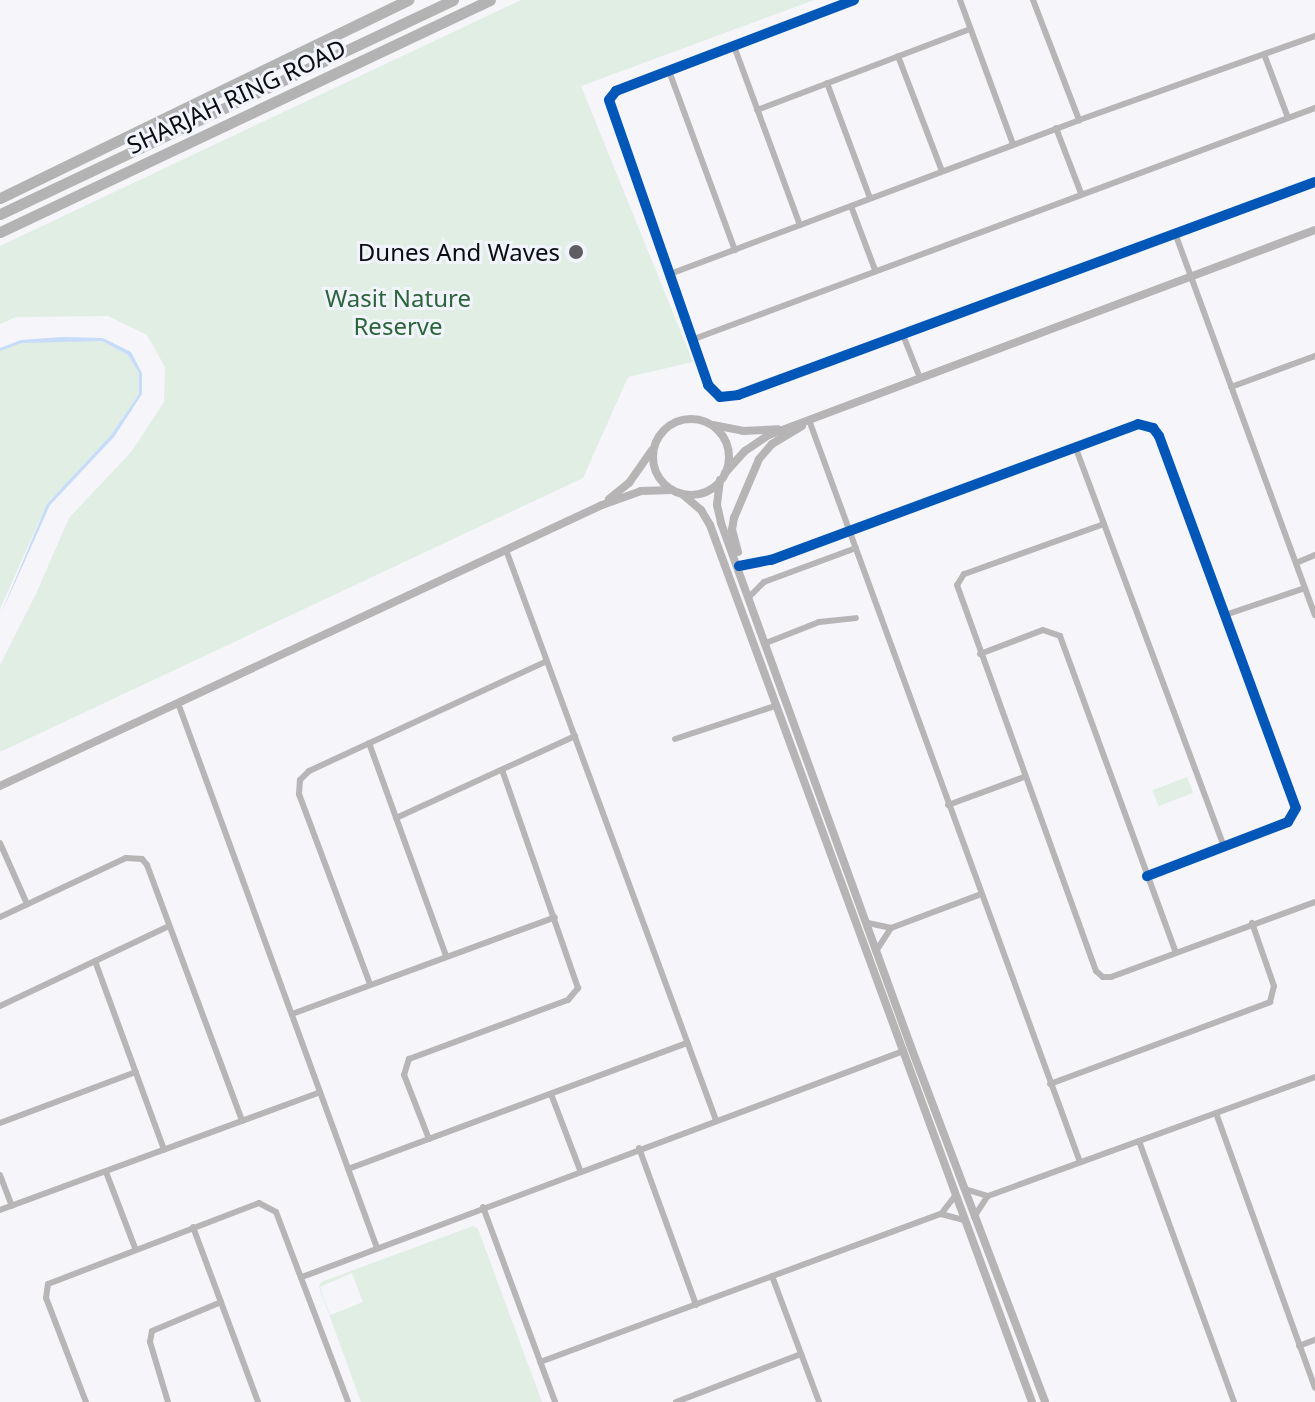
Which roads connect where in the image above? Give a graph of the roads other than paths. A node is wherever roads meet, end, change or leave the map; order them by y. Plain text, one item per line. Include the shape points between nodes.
1 (408, 0) edge
2 (453, 0) edge
3 (490, 0) edge
4 (854, 0) edge
5 (960, 0) edge
6 (1033, 0) edge
7 (970, 29) junction
8 (1315, 36) edge
9 (734, 46) junction
10 (1264, 54) junction
11 (898, 56) junction
12 (669, 71) junction
13 (827, 83) junction
14 (1315, 108) edge
15 (757, 110) junction
16 (1288, 118) junction
17 (1079, 120) junction
18 (1056, 128) junction
19 (1013, 144) junction
20 (942, 171) junction
21 (1315, 182) edge
22 (1081, 193) junction
23 (0, 198) edge
24 (870, 198) junction
25 (851, 206) junction
26 (0, 214) edge
27 (800, 225) junction
28 (1315, 230) edge
29 (0, 232) edge
30 (1175, 233) junction
31 (735, 250) junction
32 (875, 270) junction
33 (670, 274) junction
34 (1191, 276) junction
35 (903, 335) junction
36 (694, 339) junction
37 (1313, 357) edge
38 (1315, 366) edge
39 (920, 378) junction
40 (1231, 387) junction
41 (809, 420) junction
42 (709, 424) junction
43 (791, 427) junction
44 (1075, 446) junction
45 (654, 447) junction
46 (722, 477) junction
47 (672, 490) junction
48 (682, 494) junction
49 (602, 505) junction
50 (1104, 524) junction
51 (850, 530) junction
52 (834, 536) junction
53 (856, 548) junction
54 (506, 550) junction
55 (841, 554) junction
56 (1315, 555) edge
57 (1296, 563) junction
58 (738, 564) junction
59 (1305, 588) junction
60 (750, 596) junction
61 (1225, 615) junction
62 (1315, 615) edge
63 (856, 618) dead end
64 (766, 643) junction
65 (757, 654) junction
66 (980, 654) junction
67 (547, 661) junction
68 (781, 687) junction
69 (178, 703) junction
70 (775, 706) junction
71 (575, 736) junction
72 (675, 739) dead end
73 (369, 743) junction
74 (502, 770) junction
75 (1024, 777) junction
76 (0, 786) edge
77 (948, 805) junction
78 (396, 818) junction
79 (0, 843) edge
80 (1224, 846) junction
81 (1147, 876) junction
82 (979, 895) junction
83 (1315, 902) edge
84 (27, 904) junction
85 (0, 917) edge
86 (555, 917) junction
87 (868, 923) junction
88 (1252, 923) junction
89 (169, 926) junction
90 (891, 928) junction
91 (878, 948) junction
92 (1175, 951) junction
93 (446, 956) junction
94 (95, 961) junction
95 (370, 984) junction
96 (0, 1006) edge
97 (292, 1014) junction
98 (687, 1043) junction
99 (901, 1052) junction
100 (136, 1072) junction
101 (1315, 1077) edge
102 (1050, 1084) junction
103 (320, 1092) junction
104 (551, 1094) junction
105 (1216, 1113) junction
106 (716, 1120) junction
107 (242, 1121) junction
108 (0, 1123) edge
109 (429, 1139) junction
110 (1139, 1141) junction
111 (639, 1148) junction
112 (164, 1150) junction
113 (1080, 1162) junction
114 (348, 1169) junction
115 (580, 1170) junction
116 (106, 1172) junction
117 (0, 1175) edge
118 (963, 1187) junction
119 (955, 1196) junction
120 (988, 1196) junction
121 (12, 1206) junction
122 (483, 1207) junction
123 (0, 1210) edge
124 (941, 1214) junction
125 (974, 1217) junction
126 (963, 1220) junction
127 (193, 1227) junction
128 (135, 1248) junction
129 (377, 1248) junction
130 (772, 1276) junction
131 (302, 1277) junction
132 (221, 1302) junction
133 (696, 1305) junction
134 (1315, 1340) edge
135 (1299, 1346) junction
136 (801, 1354) junction
137 (540, 1362) junction
138 (1315, 1388) edge
139 (86, 1402) edge
140 (168, 1402) edge
141 (258, 1402) edge
142 (348, 1402) edge
143 (555, 1402) edge
144 (676, 1402) edge
145 (819, 1402) edge
146 (1032, 1402) edge
147 (1045, 1402) edge
148 (1234, 1402) edge

1 - 23 highway
2 - 26 highway, SHARJAH RING ROAD
3 - 29 highway, SHARJAH RING ROAD
4 - 9 street
5 - 7 street
6 - 17 street
7 - 11 street
7 - 19 street
8 - 10 street
9 - 12 street
9 - 15 street
10 - 16 street
10 - 17 street
11 - 13 street
11 - 20 street
12 - 31 street
12 - 33 street via 616,91 608,103
13 - 15 street
13 - 24 street
14 - 16 street
15 - 27 street
16 - 22 street
17 - 18 street
18 - 19 street
18 - 22 street
19 - 20 street
20 - 24 street
21 - 30 street
22 - 32 street
24 - 25 street
25 - 27 street
25 - 32 street
27 - 31 street
28 - 34 main road
30 - 34 street
30 - 35 street
31 - 33 street
32 - 36 street
33 - 36 street
34 - 39 main road
34 - 40 street
35 - 36 street via 728,397 711,392
35 - 39 street
37 - 38 street
37 - 40 street
39 - 41 main road
40 - 57 street
41 - 43 main road
41 - 51 street
41 - 58 main road via 759,459 734,518
42 - 43 main road via 751,431
42 - 45 main road via 694,419 675,422
42 - 46 main road via 727,445
43 - 46 main road via 757,442
44 - 50 street
44 - 51 street
44 - 61 street via 1138,424 1157,431
45 - 47 main road via 658,476
45 - 49 main road via 629,483
46 - 48 main road via 703,492
46 - 58 main road via 719,517
47 - 48 main road
47 - 49 main road via 641,491
48 - 65 main road via 710,525
49 - 54 main road
50 - 66 street via 960,577 957,588
50 - 80 street
51 - 52 street
51 - 53 street
52 - 55 street
52 - 58 street via 771,560
53 - 55 street
53 - 77 street
54 - 67 street
54 - 69 main road
55 - 60 street via 761,583
56 - 57 street
57 - 59 street
58 - 60 main road
59 - 61 street
59 - 62 street
60 - 64 main road
61 - 80 street via 1296,808 1288,822
63 - 64 street via 819,622
64 - 68 main road
65 - 68 main road via 763,654
65 - 70 main road
66 - 75 street
66 - 81 street via 1043,630 1060,636
67 - 71 street
67 - 73 street
68 - 87 main road
69 - 76 main road
69 - 97 street
70 - 72 street
70 - 99 main road
71 - 74 street
71 - 98 street
73 - 78 street
73 - 95 street via 305,773 298,789
74 - 78 street
74 - 86 street
75 - 77 street
75 - 92 street via 1098,973 1111,977
77 - 82 street
78 - 93 street
79 - 84 street
80 - 81 street
81 - 92 street
82 - 90 street
82 - 102 street
83 - 88 street
84 - 85 street
84 - 89 street via 134,857 147,865
86 - 93 street
86 - 109 street via 578,984 572,998 406,1061 404,1075
87 - 90 street
87 - 91 main road
88 - 92 street
88 - 102 street via 1274,986 1270,1002
89 - 94 street
89 - 107 street
90 - 91 street
91 - 118 main road
93 - 95 street
94 - 96 street
94 - 100 street
95 - 97 street
97 - 103 street
98 - 104 street
98 - 106 street
99 - 106 street
99 - 119 main road
100 - 108 street
100 - 112 street
101 - 105 street
102 - 113 street
103 - 107 street
103 - 114 street
104 - 109 street
104 - 115 street
105 - 110 street
105 - 135 street
106 - 111 street
107 - 112 street
109 - 114 street
110 - 113 street
110 - 148 street
111 - 115 street
111 - 133 street
112 - 116 street
113 - 120 street
114 - 129 street
115 - 122 street
116 - 121 street
116 - 128 street
117 - 121 street
118 - 120 street
118 - 125 main road
119 - 124 street
119 - 126 main road
120 - 125 street
121 - 123 street
122 - 129 street
122 - 137 street
124 - 126 street
124 - 130 street
125 - 147 main road
126 - 146 main road
127 - 128 street
127 - 131 street via 255,1203 269,1205
127 - 132 street
128 - 139 street via 54,1279 45,1291
129 - 131 street
130 - 133 street
130 - 136 street
131 - 142 street
132 - 140 street via 152,1331 150,1342
132 - 141 street
133 - 137 street
134 - 135 street
135 - 138 street
136 - 144 street
136 - 145 street
137 - 143 street

